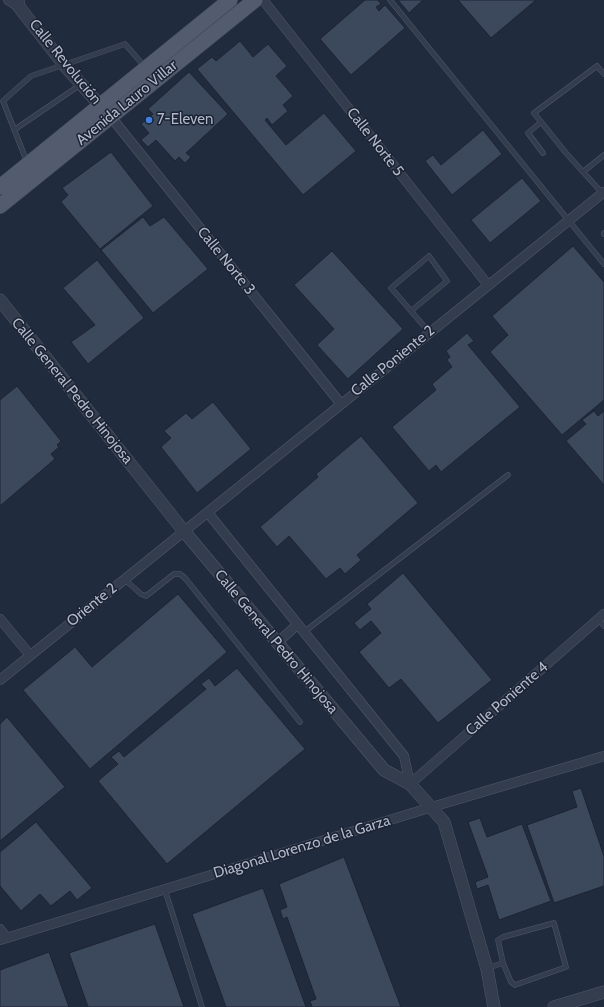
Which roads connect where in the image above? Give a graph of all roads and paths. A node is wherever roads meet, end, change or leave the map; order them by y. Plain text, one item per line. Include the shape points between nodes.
1 (8, 0) edge
2 (230, 0) edge
3 (255, 0) edge
4 (263, 0) edge
5 (390, 0) edge
6 (18, 3) edge
7 (65, 66) junction
8 (147, 68) junction
9 (604, 74) edge
10 (81, 84) junction
11 (100, 106) junction
12 (110, 117) junction
13 (541, 122) junction
14 (14, 130) junction
15 (543, 153) dead end
16 (604, 155) edge
17 (28, 164) junction
18 (583, 172) junction
19 (0, 187) edge
20 (603, 193) edge
21 (0, 206) edge
22 (568, 219) junction
23 (604, 264) edge
24 (488, 284) junction
25 (0, 300) edge
26 (411, 311) junction
27 (429, 332) junction
28 (340, 404) junction
29 (508, 475) dead end
30 (208, 513) junction
31 (183, 530) junction
32 (124, 579) junction
33 (0, 619) edge
34 (602, 620) edge
35 (298, 624) junction
36 (304, 632) junction
37 (277, 643) junction
38 (30, 656) junction
39 (0, 680) edge
40 (300, 722) dead end
41 (604, 756) edge
42 (410, 784) junction
43 (432, 807) junction
44 (165, 890) junction
45 (0, 929) edge
46 (4, 939) edge
47 (503, 962) junction
48 (487, 969) junction
49 (604, 992) edge
50 (202, 1007) edge
51 (494, 1007) edge
52 (554, 1007) edge

1 - 6 street, Calle Revolución
2 - 8 main road, Avenida Lauro Villar
3 - 12 main road, Avenida Lauro Villar
4 - 24 street, Calle Norte 5
5 - 22 lane
6 - 7 street, Calle Revolución
7 - 8 lane via 125,44
7 - 10 street, Calle Revolución
7 - 14 lane via 31,76 3,100
8 - 11 main road, Avenida Lauro Villar
9 - 13 lane via 598,66 534,113
10 - 11 street, Calle Revolución
10 - 14 lane
11 - 12 street, Calle Revolución
11 - 17 main road, Avenida Lauro Villar
12 - 21 main road, Avenida Lauro Villar
12 - 28 street, Calle Norte 3
13 - 15 lane via 528,133
13 - 18 lane
14 - 17 lane
16 - 18 lane
17 - 19 main road, Avenida Lauro Villar
18 - 20 lane
20 - 22 street, Calle Poniente 2
22 - 23 lane
22 - 24 street, Calle Poniente 2
24 - 27 street, Calle Poniente 2
25 - 31 street, Calle General Pedro Hinojosa
26 - 26 lane via 391,288 429,256 448,281
26 - 27 lane
27 - 28 street, Calle Poniente 2
28 - 30 street, Calle Poniente 2
29 - 36 lane
30 - 31 street, Calle Poniente 2
30 - 35 street
31 - 32 street, Oriente 2
31 - 37 street, Calle General Pedro Hinojosa
32 - 38 street, Oriente 2
32 - 40 lane via 146,596 174,574 180,574 185,578
33 - 38 street
34 - 42 street, Calle Poniente 4
35 - 36 street
35 - 37 street
36 - 42 street via 404,756
37 - 42 street, Calle General Pedro Hinojosa via 384,770
38 - 39 street, Oriente 2
41 - 43 street, Diagonal Lorenzo de la Garza
42 - 43 street, Calle General Pedro Hinojosa
43 - 44 street, Diagonal Lorenzo de la Garza
43 - 48 street, Calle General Pedro Hinojosa via 444,822
44 - 46 street, Diagonal Lorenzo de la Garza
44 - 50 lane
45 - 46 street
47 - 47 lane via 507,977 515,985 566,968 554,923 498,940
47 - 48 lane
48 - 51 street, Calle General Pedro Hinojosa
49 - 52 street

